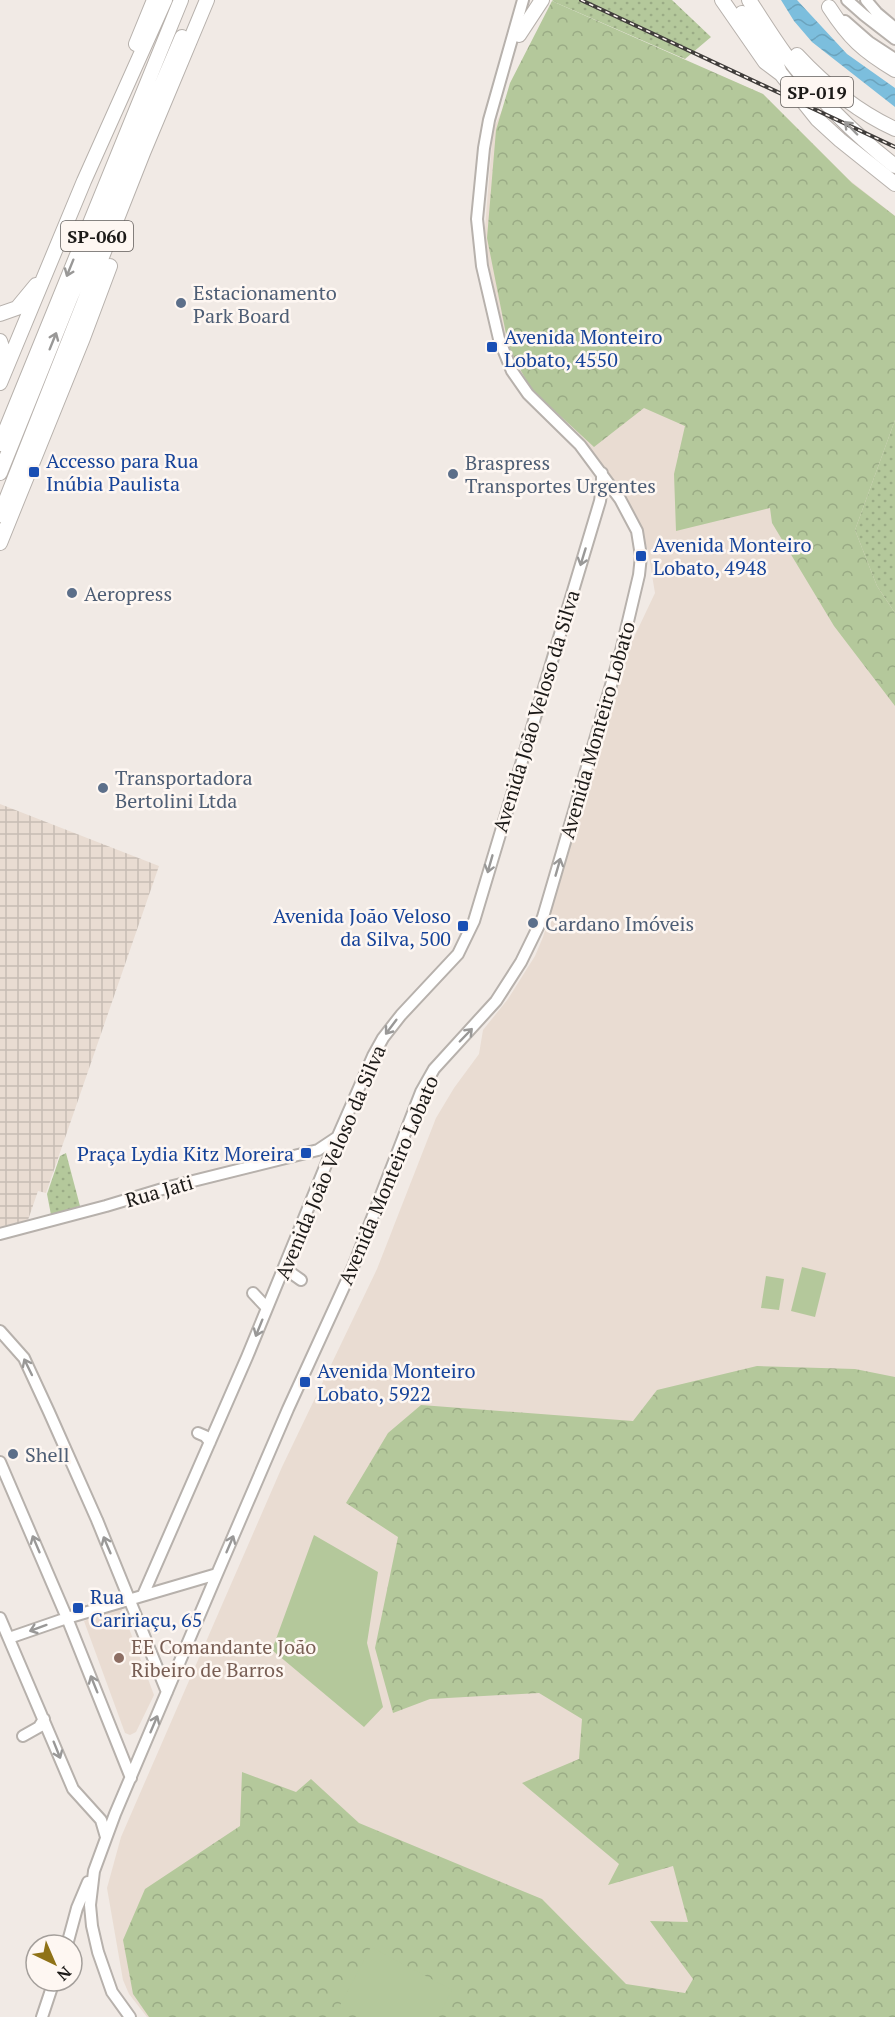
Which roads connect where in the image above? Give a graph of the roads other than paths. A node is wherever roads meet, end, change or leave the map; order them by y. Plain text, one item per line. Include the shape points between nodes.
1 (154, 0) edge
2 (165, 0) edge
3 (172, 0) edge
4 (180, 0) edge
5 (198, 0) edge
6 (207, 0) edge
7 (523, 0) edge
8 (534, 0) edge
9 (542, 0) edge
10 (847, 0) edge
11 (866, 0) edge
12 (725, 1) edge
13 (751, 3) edge
14 (826, 3) edge
15 (895, 28) edge
16 (519, 35) junction
17 (895, 39) edge
18 (506, 59) junction
19 (895, 59) edge
20 (895, 70) edge
21 (895, 129) edge
22 (143, 153) junction
23 (895, 166) edge
24 (84, 181) junction
25 (895, 184) edge
26 (64, 229) junction
27 (47, 269) junction
28 (0, 314) edge
29 (0, 341) edge
30 (0, 383) edge
31 (0, 444) edge
32 (0, 473) edge
33 (602, 473) junction
34 (620, 499) junction
35 (600, 501) junction
36 (0, 515) edge
37 (0, 543) edge
38 (337, 1138) junction
39 (318, 1150) junction
40 (330, 1155) junction
41 (0, 1234) edge
42 (284, 1268) junction
43 (301, 1280) dead end
44 (253, 1293) dead end
45 (267, 1308) junction
46 (0, 1331) edge
47 (198, 1433) dead end
48 (210, 1442) junction
49 (0, 1462) edge
50 (153, 1573) junction
51 (217, 1574) junction
52 (163, 1589) junction
53 (143, 1595) junction
54 (130, 1599) junction
55 (67, 1617) junction
56 (0, 1618) edge
57 (9, 1638) junction
58 (167, 1692) junction
59 (44, 1719) junction
60 (23, 1736) dead end
61 (131, 1778) junction
62 (115, 1814) junction
63 (97, 1816) junction
64 (106, 1837) junction
65 (96, 1869) junction
66 (92, 1926) junction
67 (70, 1933) edge
68 (77, 1933) edge
69 (50, 1993) edge
70 (42, 2017) edge
71 (130, 2017) edge

1 - 24 highway via 105,117
2 - 24 highway, SP-060
3 - 26 highway via 87,199
4 -> 31 highway, SP-060
32 -> 5 highway, SP-060
6 - 22 highway, SP-060
7 - 18 main road, Avenida Monteiro Lobato
8 - 16 main road, Avenida Monteiro Lobato
9 - 16 highway
10 - 17 main road
11 - 15 main road
12 - 25 highway, SP-019 via 774,56 781,74 817,119
13 - 21 highway via 827,85 866,114
23 -> 13 highway, SP-019 via 858,135 809,84
14 - 19 main road via 858,33
14 - 20 highway via 855,42
16 - 18 main road, Avenida Monteiro Lobato
18 - 33 main road, Avenida Monteiro Lobato via 489,120 478,203 484,276 501,345 516,378
22 - 36 highway, SP-060
22 - 37 highway via 134,194 99,295
24 - 26 highway, SP-060
26 - 27 highway, SP-060
27 - 28 highway via 17,308
27 - 30 highway, SP-060
29 - 30 highway via 4,359
33 - 34 main road, Avenida Monteiro Lobato
33 - 35 main road
34 - 35 main road
51 -> 34 main road, Avenida Monteiro Lobato via 352,1267 421,1092 434,1069 501,993 543,917 621,651 639,575 637,531
35 -> 38 main road, Avenida João Veloso da Silva via 474,921 458,954 383,1038
38 - 39 main road, Rua Jati
38 - 40 main road, Avenida João Veloso da Silva
39 - 40 main road
39 - 41 main road, Rua Jati
40 - 42 main road, Avenida João Veloso da Silva
42 - 43 main road
42 - 45 main road, Avenida João Veloso da Silva
44 - 45 main road
45 -> 48 main road, Avenida João Veloso da Silva
54 -> 46 main road via 24,1359
47 - 48 main road
48 - 50 main road, Avenida João Veloso da Silva
55 -> 49 main road
50 - 52 main road
50 - 53 main road, Avenida João Veloso da Silva
51 - 52 main road
51 - 58 main road, Avenida Monteiro Lobato
52 - 53 main road
53 - 54 main road
54 - 55 main road
54 - 58 main road
55 -> 57 main road
61 -> 55 main road
56 - 57 main road
57 - 59 main road
61 -> 58 main road, Avenida Monteiro Lobato
59 - 60 main road via 39,1727
59 -> 63 main road via 73,1789
61 - 62 main road, Avenida Monteiro Lobato
62 - 63 main road
62 - 64 main road, Avenida Monteiro Lobato
63 - 64 main road
64 - 65 main road, Avenida Monteiro Lobato
65 - 66 main road, Avenida Monteiro Lobato via 90,1905
65 - 67 main road via 77,1908
66 - 68 main road
66 - 71 main road, Avenida Monteiro Lobato via 112,1992
69 - 70 main road

